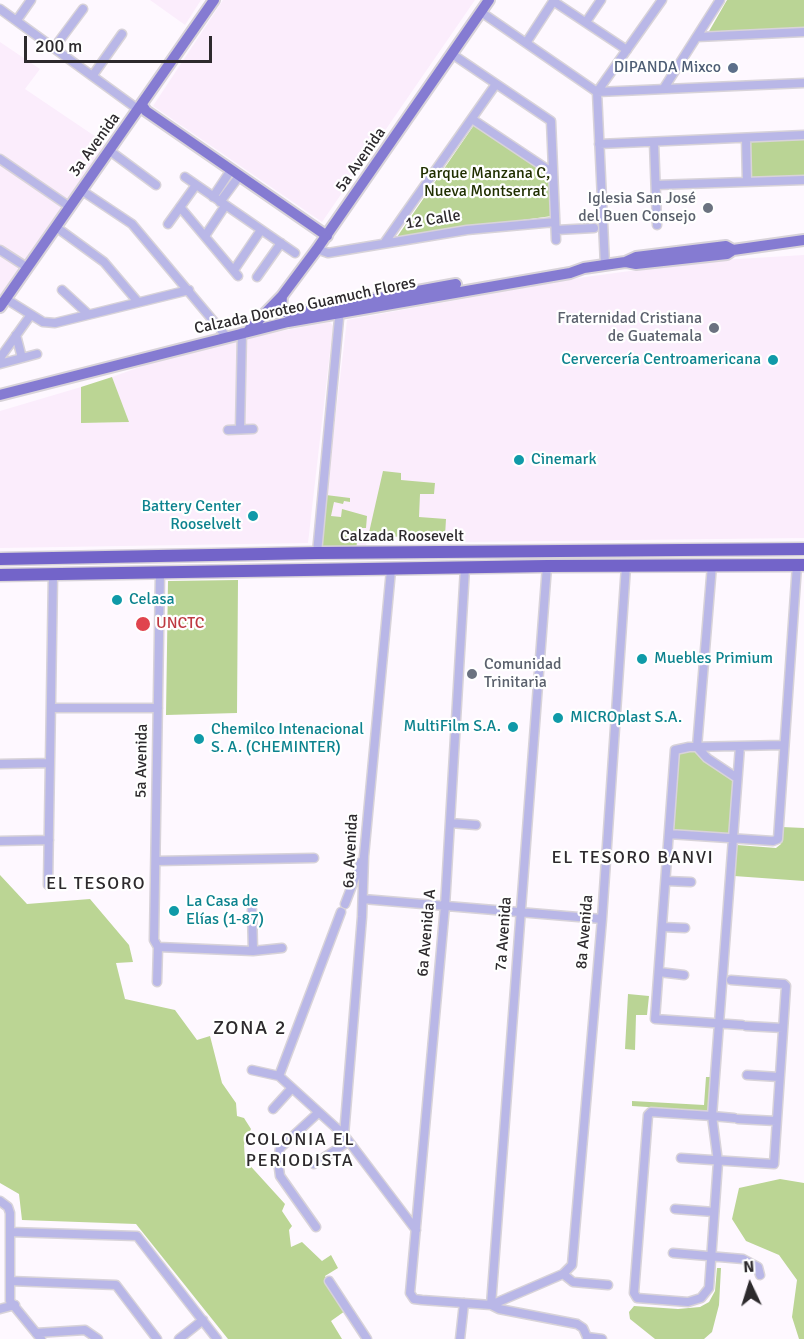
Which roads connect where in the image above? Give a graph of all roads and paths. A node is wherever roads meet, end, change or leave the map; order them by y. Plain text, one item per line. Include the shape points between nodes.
1 (31, 0) edge
2 (214, 0) edge
3 (489, 0) edge
4 (602, 0) edge
5 (662, 0) edge
6 (720, 0) edge
7 (553, 1) edge
8 (0, 9) edge
9 (83, 9) dead end
10 (481, 12) junction
11 (17, 20) junction
12 (586, 22) junction
13 (804, 32) edge
14 (122, 34) dead end
15 (697, 37) junction
16 (526, 43) junction
17 (54, 48) junction
18 (627, 50) junction
19 (452, 54) junction
20 (93, 75) junction
21 (804, 83) edge
22 (496, 84) junction
23 (664, 88) junction
24 (597, 92) junction
25 (142, 108) junction
26 (472, 119) junction
27 (804, 135) edge
28 (746, 138) junction
29 (654, 142) junction
30 (599, 144) junction
31 (110, 151) junction
32 (0, 159) edge
33 (236, 173) junction
34 (553, 173) junction
35 (185, 177) dead end
36 (804, 180) edge
37 (747, 182) junction
38 (156, 185) dead end
39 (196, 185) junction
40 (656, 185) junction
41 (81, 190) junction
42 (219, 202) junction
43 (70, 207) junction
44 (180, 207) junction
45 (168, 224) dead end
46 (657, 225) dead end
47 (56, 227) junction
48 (594, 228) dead end
49 (261, 230) junction
50 (556, 231) junction
51 (205, 236) junction
52 (327, 236) junction
53 (804, 240) edge
54 (280, 243) junction
55 (385, 243) junction
56 (772, 246) junction
57 (804, 247) edge
58 (317, 249) junction
59 (0, 250) edge
60 (295, 253) dead end
61 (605, 265) junction
62 (28, 268) junction
63 (257, 277) dead end
64 (62, 290) dead end
65 (189, 290) junction
66 (282, 296) junction
67 (138, 302) junction
68 (3, 303) edge
69 (340, 309) junction
70 (88, 314) junction
71 (30, 316) junction
72 (245, 331) junction
73 (16, 335) junction
74 (226, 336) junction
75 (37, 354) dead end
76 (0, 358) edge
77 (22, 358) junction
78 (0, 364) edge
79 (0, 395) edge
80 (228, 429) dead end
81 (240, 429) junction
82 (253, 429) dead end
83 (711, 550) junction
84 (804, 550) edge
85 (317, 553) junction
86 (445, 554) junction
87 (0, 560) edge
88 (644, 565) junction
89 (712, 565) junction
90 (801, 565) edge
91 (547, 566) junction
92 (626, 566) junction
93 (465, 568) junction
94 (391, 570) junction
95 (53, 574) junction
96 (160, 574) junction
97 (0, 575) edge
98 (94, 575) junction
99 (51, 708) junction
100 (158, 708) junction
101 (783, 745) junction
102 (740, 746) junction
103 (697, 747) junction
104 (50, 763) junction
105 (0, 764) edge
106 (737, 778) junction
107 (450, 823) junction
108 (476, 825) dead end
109 (669, 834) junction
110 (732, 838) junction
111 (49, 840) junction
112 (0, 841) edge
113 (364, 856) junction
114 (314, 858) dead end
115 (156, 861) junction
116 (666, 881) junction
117 (691, 882) dead end
118 (48, 885) dead end
119 (363, 899) junction
120 (445, 906) junction
121 (252, 910) dead end
122 (520, 913) junction
123 (602, 919) junction
124 (662, 927) junction
125 (685, 928) dead end
126 (158, 947) junction
127 (282, 948) dead end
128 (253, 951) junction
129 (659, 972) junction
130 (684, 975) dead end
131 (732, 980) dead end
132 (157, 982) dead end
133 (718, 1024) junction
134 (783, 1028) junction
135 (252, 1070) dead end
136 (279, 1076) junction
137 (747, 1076) dead end
138 (778, 1077) junction
139 (292, 1088) junction
140 (273, 1109) dead end
141 (318, 1113) junction
142 (712, 1116) junction
143 (776, 1121) junction
144 (346, 1138) junction
145 (681, 1158) dead end
146 (718, 1162) junction
147 (314, 1164) dead end
148 (0, 1194) edge
149 (0, 1201) edge
150 (675, 1209) dead end
151 (714, 1212) junction
152 (316, 1227) dead end
153 (416, 1230) junction
154 (13, 1232) junction
155 (673, 1253) dead end
156 (711, 1256) junction
157 (563, 1274) junction
158 (760, 1275) dead end
159 (12, 1281) junction
160 (328, 1281) dead end
161 (608, 1285) dead end
162 (464, 1303) junction
163 (491, 1305) junction
164 (16, 1308) junction
165 (0, 1309) edge
166 (203, 1320) junction
167 (38, 1336) edge
168 (587, 1338) edge
169 (98, 1339) edge
170 (157, 1339) edge
171 (179, 1339) edge
172 (216, 1339) edge
173 (368, 1339) edge
174 (460, 1339) edge
175 (602, 1339) edge

1 - 11 street
2 - 25 main road, 3a Avenida
3 - 10 main road, 5a Avenida
4 - 12 street
5 - 18 street
6 - 15 street
7 - 12 street
7 - 16 street
8 - 11 street
9 - 17 street
10 - 16 street
10 - 19 main road, 5a Avenida
11 - 17 street
12 - 18 street
13 - 15 street
14 - 20 street
15 - 23 street
16 - 24 street
17 - 20 street
18 - 24 street
19 - 22 street
19 - 52 main road, 5a Avenida
20 - 25 street
21 - 23 street
22 - 26 street
22 - 34 street via 551,121
23 - 24 street
24 - 30 street
25 - 31 main road, 3a Avenida
25 - 33 main road
26 - 34 street
26 - 55 street
27 - 28 street
28 - 29 street
28 - 37 street
29 - 30 street
29 - 40 street
30 - 61 street
31 - 38 street
31 - 41 main road, 3a Avenida
32 - 43 street
33 - 42 street
33 - 52 main road
34 - 50 street
35 - 39 street
36 - 37 street
37 - 40 street
39 - 42 street
39 - 44 street
40 - 46 street
41 - 43 main road, 3a Avenida
41 - 65 street via 132,224
42 - 49 street
42 - 51 street
43 - 47 main road, 3a Avenida
44 - 45 street
44 - 51 street
47 - 62 main road, 3a Avenida
47 - 67 street via 104,262
48 - 50 street, 12 Calle
49 - 51 street via 236,273
49 - 54 street
50 - 55 street, 12 Calle via 467,230
52 - 58 main road, 5a Avenida
53 - 56 main road, Calzada Doroteo Guamuch Flores
54 - 60 street
54 - 63 street
55 - 58 street, 12 Calle via 328,253
56 - 57 main road, Calzada Doroteo Guamuch Flores
56 - 61 main road, Calzada Doroteo Guamuch Flores
58 - 66 main road, 5a Avenida
59 - 62 street
61 - 69 main road, Calzada Doroteo Guamuch Flores
62 - 68 main road, 3a Avenida
64 - 70 street
65 - 67 street
65 - 74 street
66 - 69 main road, Calzada Doroteo Guamuch Flores via 280,308 286,314
66 - 72 main road, 5a Avenida
67 - 70 street
68 - 71 street
69 - 72 main road, Calzada Doroteo Guamuch Flores
69 - 85 street
70 - 71 street via 55,323
71 - 73 street
72 - 74 main road, Calzada Doroteo Guamuch Flores
72 - 81 street
73 - 76 street
73 - 77 street
74 - 79 main road, Calzada Doroteo Guamuch Flores
75 - 77 street
77 - 78 street
80 - 81 street
81 - 82 street
83 - 84 highway, Calzada Roosevelt
83 - 86 highway, Calzada Roosevelt
83 - 88 highway via 706,559 661,560
84 - 89 highway via 791,555 721,555
85 - 86 highway, Calzada Roosevelt
85 - 87 highway, Calzada Roosevelt
85 - 98 highway via 313,561 303,564 133,567
86 - 94 highway via 429,560 398,561
88 - 89 highway, Calzada Roosevelt
88 - 92 highway, Calzada Roosevelt
89 - 90 highway, Calzada Roosevelt
89 - 103 street
90 - 101 street
91 - 92 highway, Calzada Roosevelt
91 - 93 highway, Calzada Roosevelt
91 - 122 street, 7a Avenida
92 - 123 street, 8a Avenida
93 - 94 highway, Calzada Roosevelt
93 - 107 street, 6a Avenida A
94 - 96 highway, Calzada Roosevelt
94 - 113 street, 6a Avenida
95 - 97 highway, Calzada Roosevelt
95 - 98 highway, Calzada Roosevelt
95 - 99 street
96 - 98 highway, Calzada Roosevelt
96 - 100 street, 5a Avenida
99 - 100 street
99 - 104 street
100 - 115 street, 5a Avenida
101 - 102 street
101 - 110 street via 777,839
102 - 103 street
102 - 106 street
103 - 106 street
103 - 109 street via 675,750
104 - 105 street
104 - 111 street
106 - 110 street
107 - 108 street
107 - 120 street, 6a Avenida A
109 - 110 street
109 - 116 street
110 - 133 street
111 - 112 street
111 - 118 street
113 - 119 street, 6a Avenida
113 - 136 street
114 - 115 street
115 - 126 street, 5a Avenida via 154,940
116 - 117 street
116 - 124 street
119 - 120 street
119 - 144 street, 6a Avenida
120 - 122 street
120 - 153 street, 6a Avenida A
121 - 128 street
122 - 123 street
122 - 163 street, 7a Avenida
123 - 157 street, 8a Avenida via 572,1264
124 - 125 street
124 - 129 street
126 - 128 street
126 - 132 street, 5a Avenida
127 - 128 street
129 - 130 street
129 - 133 street via 656,1019
131 - 134 street via 784,984
133 - 134 street
133 - 142 street
134 - 138 street
135 - 136 street
136 - 139 street
137 - 138 street
138 - 143 street
139 - 140 street
139 - 141 street
141 - 144 street
141 - 152 street via 280,1148 279,1169
142 - 143 street
142 - 146 street
142 - 156 street via 649,1113 634,1293 637,1299 694,1301 706,1294
143 - 146 street via 774,1164
144 - 147 street
144 - 153 street
145 - 146 street
146 - 151 street
148 - 154 street via 13,1204
149 - 154 street via 8,1207
150 - 151 street
151 - 156 street
153 - 162 street, 6a Avenida A via 410,1293 414,1299
154 - 159 street
154 - 166 street via 137,1236
155 - 156 street
156 - 158 street via 748,1261 758,1267
157 - 161 street via 573,1282
157 - 163 street
159 - 164 street
159 - 170 street via 116,1285
160 - 173 street
162 - 163 street
162 - 174 street
163 - 168 street via 577,1324
164 - 165 street
164 - 167 street
166 - 171 street
166 - 172 street
167 - 169 street via 90,1332
168 - 175 street

